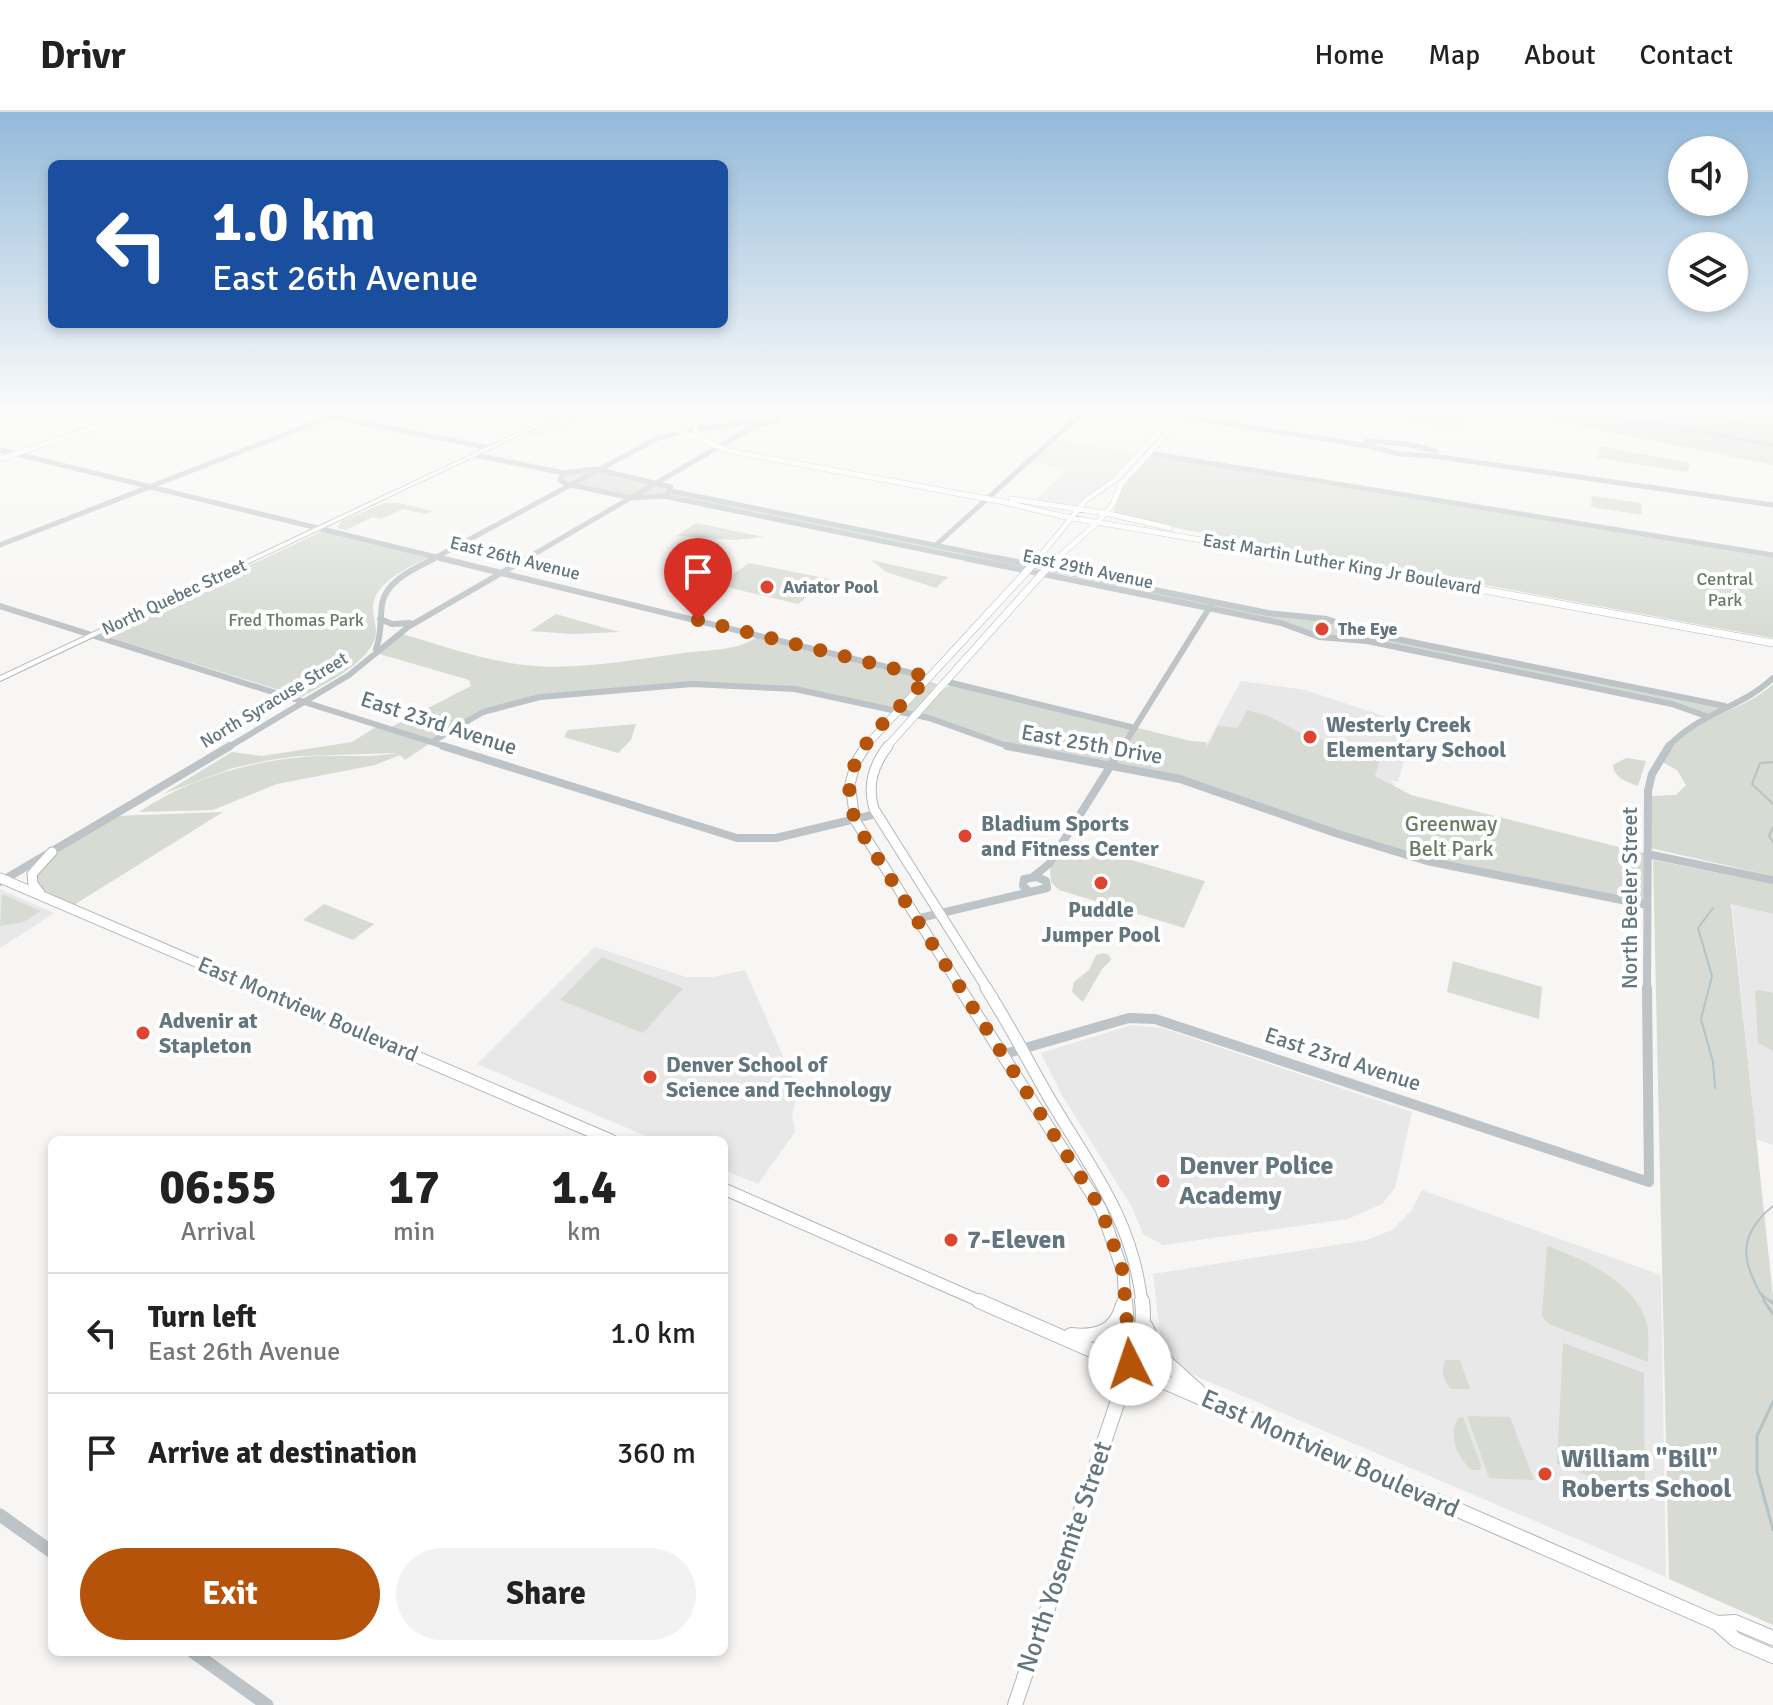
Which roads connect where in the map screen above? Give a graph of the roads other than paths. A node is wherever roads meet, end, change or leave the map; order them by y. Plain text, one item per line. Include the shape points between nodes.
1 (148, 487) edge
2 (157, 487) edge
3 (410, 487) edge
4 (413, 487) edge
5 (566, 487) edge
6 (581, 487) edge
7 (651, 487) edge
8 (671, 487) edge
9 (938, 487) edge
10 (1000, 487) edge
11 (1106, 487) edge
12 (1119, 487) edge
13 (1359, 487) edge
14 (1656, 487) edge
15 (1666, 487) edge
16 (671, 491) junction
17 (404, 492) junction
18 (663, 496) junction
19 (390, 497) junction
20 (989, 497) junction
21 (632, 498) junction
22 (399, 500) dead end
23 (1773, 504) edge
24 (1078, 508) junction
25 (1105, 513) junction
26 (1069, 518) junction
27 (338, 521) junction
28 (1097, 523) junction
29 (324, 528) junction
30 (340, 532) junction
31 (0, 545) edge
32 (936, 545) junction
33 (1773, 555) edge
34 (437, 556) junction
35 (1029, 568) junction
36 (1044, 571) junction
37 (503, 572) junction
38 (1212, 605) junction
39 (0, 606) edge
40 (380, 619) junction
41 (421, 620) junction
42 (93, 635) junction
43 (1773, 642) edge
44 (372, 657) junction
45 (1773, 678) edge
46 (0, 679) edge
47 (925, 680) junction
48 (942, 683) junction
49 (304, 701) junction
50 (1726, 706) junction
51 (899, 708) junction
52 (916, 712) junction
53 (1706, 716) junction
54 (1135, 728) junction
55 (872, 738) junction
56 (432, 742) junction
57 (890, 742) junction
58 (1111, 765) junction
59 (876, 814) junction
60 (856, 820) junction
61 (52, 852) junction
62 (1647, 854) junction
63 (1049, 864) junction
64 (1034, 876) junction
65 (1, 880) edge
66 (1772, 880) edge
67 (1046, 881) junction
68 (1022, 884) junction
69 (1030, 892) junction
70 (42, 896) junction
71 (1002, 896) junction
72 (1647, 905) junction
73 (939, 913) junction
74 (916, 919) junction
75 (1022, 1048) junction
76 (1001, 1055) junction
77 (602, 1136) edge
78 (1649, 1182) joint
79 (728, 1191) edge
80 (1125, 1286) junction
81 (1144, 1316) junction
82 (1060, 1333) junction
83 (1130, 1364) junction
84 (1209, 1399) junction
85 (0, 1515) edge
86 (48, 1549) edge
87 (1717, 1623) junction
88 (1773, 1638) edge
89 (199, 1656) edge
90 (1773, 1656) edge
91 (267, 1705) edge
92 (1015, 1705) edge

1 - 31 street
2 - 29 street, East 26th Avenue
3 - 19 main road, North Quebec Street
4 - 17 main road, North Quebec Street
5 - 34 street
6 - 21 street, East 29th Avenue
7 - 21 street, North Syracuse Street
8 - 16 street
9 - 20 main road, East Martin Luther King Jr Boulevard
10 - 20 street
11 - 24 main road
12 - 25 main road
13 - 33 street
14 - 23 street
15 - 23 street
16 - 18 street
16 - 32 street, East 29th Avenue
17 - 19 main road, North Quebec Street
17 - 22 main road
18 - 21 street, East 29th Avenue
18 - 35 street, East 29th Avenue
19 - 27 main road, North Quebec Street
20 - 24 main road, East Martin Luther King Jr Boulevard
20 - 26 main road, East Martin Luther King Jr Boulevard
20 - 32 street
21 - 37 street, North Syracuse Street
24 - 25 main road, East Martin Luther King Jr Boulevard
24 - 26 main road
25 - 28 main road
25 - 43 main road, East Martin Luther King Jr Boulevard
26 - 28 main road, East Martin Luther King Jr Boulevard
26 - 35 main road
27 - 29 main road, North Quebec Street
27 - 30 main road via 334,527
28 - 36 main road
28 - 43 main road, East Martin Luther King Jr Boulevard
29 - 30 street, East 26th Avenue
29 - 42 main road, North Quebec Street
30 - 34 street, East 26th Avenue
32 - 35 street, East 29th Avenue
34 - 37 street, East 26th Avenue
34 - 40 street via 389,587 380,602
35 - 36 street, East 29th Avenue
35 - 47 main road
36 - 38 street, East 29th Avenue
36 - 48 main road
37 - 41 street, North Syracuse Street
37 - 47 street, East 26th Avenue
38 - 50 street, East 29th Avenue via 1327,619 1367,633
38 - 53 street, East 29th Avenue via 1319,637 1399,647 1672,704
38 - 54 street
39 - 42 street, East 23rd Avenue
40 - 41 street via 397,624
40 - 44 street via 382,632
41 - 44 street, North Syracuse Street
42 - 46 main road, North Quebec Street
42 - 49 street, East 23rd Avenue
44 - 49 street, North Syracuse Street
45 - 50 street, North Beeler Street
47 - 51 main road
48 - 52 main road
48 - 54 street
49 - 56 street, East 23rd Avenue
49 - 61 street, North Syracuse Street
50 - 53 street, North Beeler Street
51 - 52 street, East 25th Drive
51 - 55 main road
51 - 56 street, East 25th Drive via 807,690 718,684 646,687 521,700 477,715
52 - 57 main road
52 - 58 street, East 25th Drive via 1007,747
53 - 62 street, North Beeler Street via 1676,737 1654,769 1647,799
54 - 58 street
55 - 57 main road
55 - 60 main road via 850,774 848,794
56 - 60 street, East 23rd Avenue via 729,836 776,838
57 - 59 main road via 870,781
58 - 63 street
58 - 72 street, East 25th Drive via 1208,787 1427,861
59 - 60 street, East 23rd Avenue
59 - 73 main road
60 - 74 main road
61 - 65 street, North Syracuse Street
61 - 70 main road via 32,874
62 - 66 street
62 - 72 street, North Beeler Street
63 - 64 street
63 - 67 street
64 - 67 street
64 - 68 street
65 - 70 main road, East Montview Boulevard
67 - 69 street via 1044,890
68 - 69 street
68 - 71 street
69 - 71 street
70 - 77 main road, East Montview Boulevard
71 - 73 street
72 - 78 street, North Beeler Street
73 - 74 street
73 - 75 main road
74 - 76 main road
75 - 76 street, East 23rd Avenue
75 - 78 street, East 23rd Avenue via 1129,1018 1155,1019
75 - 81 main road via 1124,1227 1138,1265
76 - 80 main road via 1101,1209
79 - 82 main road, East Montview Boulevard
80 - 82 main road via 1121,1314 1108,1332 1089,1337
80 - 83 main road
81 - 83 main road, North Yosemite Street
81 - 84 main road via 1159,1356
82 - 83 main road, East Montview Boulevard
83 - 84 main road, East Montview Boulevard
83 - 92 main road, North Yosemite Street
84 - 87 main road, East Montview Boulevard
85 - 86 street
87 - 88 main road, East Montview Boulevard via 1735,1622
87 - 90 main road, East Montview Boulevard via 1736,1640
89 - 91 street

